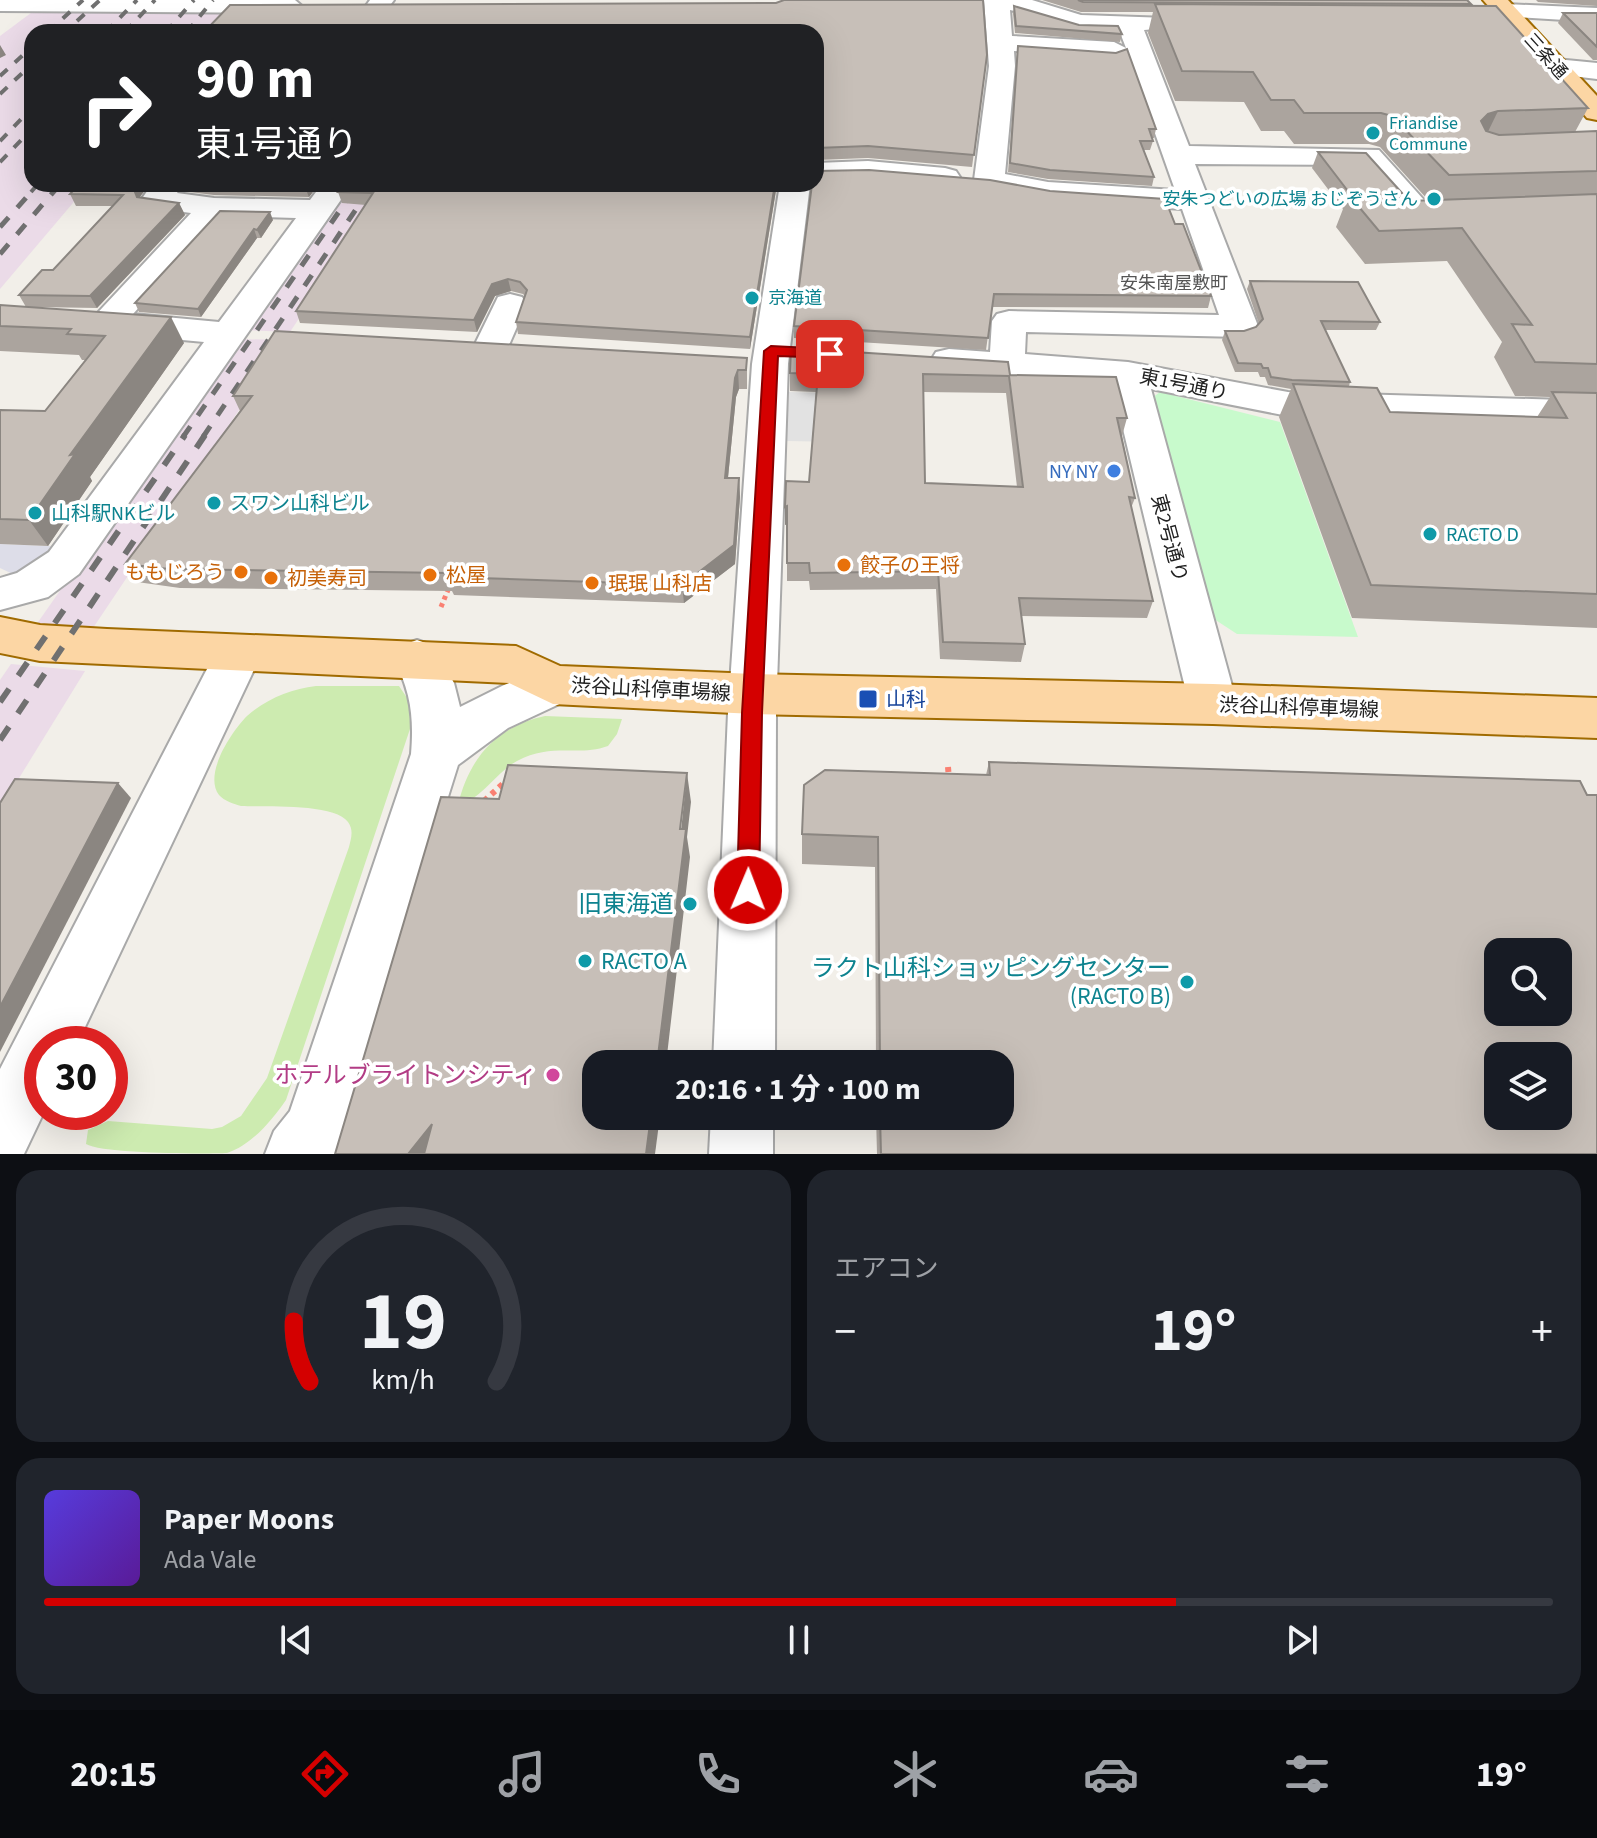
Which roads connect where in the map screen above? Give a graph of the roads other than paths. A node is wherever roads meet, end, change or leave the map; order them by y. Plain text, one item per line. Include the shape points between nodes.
1 (997, 0) edge
2 (30, 2) edge
3 (380, 3) edge
4 (0, 4) edge
5 (298, 5) edge
6 (348, 6) edge
7 (409, 7) edge
8 (1502, 15) edge
9 (1597, 15) edge
10 (1190, 23) edge
11 (287, 24) edge
12 (0, 25) edge
13 (1134, 37) junction
14 (1000, 43) junction
15 (1556, 67) junction
16 (1597, 71) edge
17 (1597, 112) edge
18 (1177, 155) junction
19 (824, 172) edge
20 (989, 180) junction
21 (162, 192) edge
22 (794, 192) edge
23 (327, 197) edge
24 (1195, 201) junction
25 (214, 207) junction
26 (1486, 216) edge
27 (1425, 220) junction
28 (1381, 221) edge
29 (510, 304) dead end
30 (1209, 326) junction
31 (228, 334) junction
32 (453, 345) edge
33 (913, 358) edge
34 (1007, 363) junction
35 (1128, 373) junction
36 (1230, 392) junction
37 (1597, 413) edge
38 (0, 608) edge
39 (238, 655) junction
40 (417, 659) junction
41 (553, 685) junction
42 (754, 694) junction
43 (1213, 704) junction
44 (1597, 718) edge
45 (436, 754) junction
46 (54, 1026) edge
47 (744, 1050) edge
48 (24, 1091) edge
49 (742, 1130) edge
50 (2, 1139) edge
51 (297, 1154) edge
52 (741, 1154) edge

1 - 13 street
1 - 14 street
2 - 4 street
2 - 5 street
2 - 12 street
3 - 6 street
3 - 7 street
5 - 11 street
8 - 9 street
8 - 15 main road, 三条通
10 - 13 street
13 - 14 street
13 - 18 street
14 - 20 street
15 - 16 street
15 - 17 main road, 三条通
18 - 24 street
18 - 27 street via 1369,156
19 - 20 street
20 - 24 street via 1048,191
21 - 25 street via 156,200
22 - 42 street via 771,357
23 - 25 street
23 - 31 street
24 - 30 street via 1240,326
25 - 31 street via 92,322
26 - 27 street
27 - 28 street
29 - 32 street via 508,347
30 - 34 street via 1009,321
30 - 36 street
31 - 38 street via 64,563
33 - 34 street, 東1号通り
34 - 35 street, 東1号通り
35 - 36 street, 東1号通り
35 - 43 street, 東2号通り
36 - 37 street, 東1号通り via 1288,404
38 - 39 main road, 渋谷山科停車場線 via 52,644
39 - 40 main road, 渋谷山科停車場線
39 - 46 street
40 - 41 main road, 渋谷山科停車場線 via 516,665
40 - 45 street via 433,682 437,699
41 - 42 main road, 渋谷山科停車場線
41 - 45 street via 486,715
42 - 43 main road, 渋谷山科停車場線
42 - 47 street
43 - 44 main road, 渋谷山科停車場線
45 - 51 street via 315,1129
48 - 50 street
49 - 52 street

